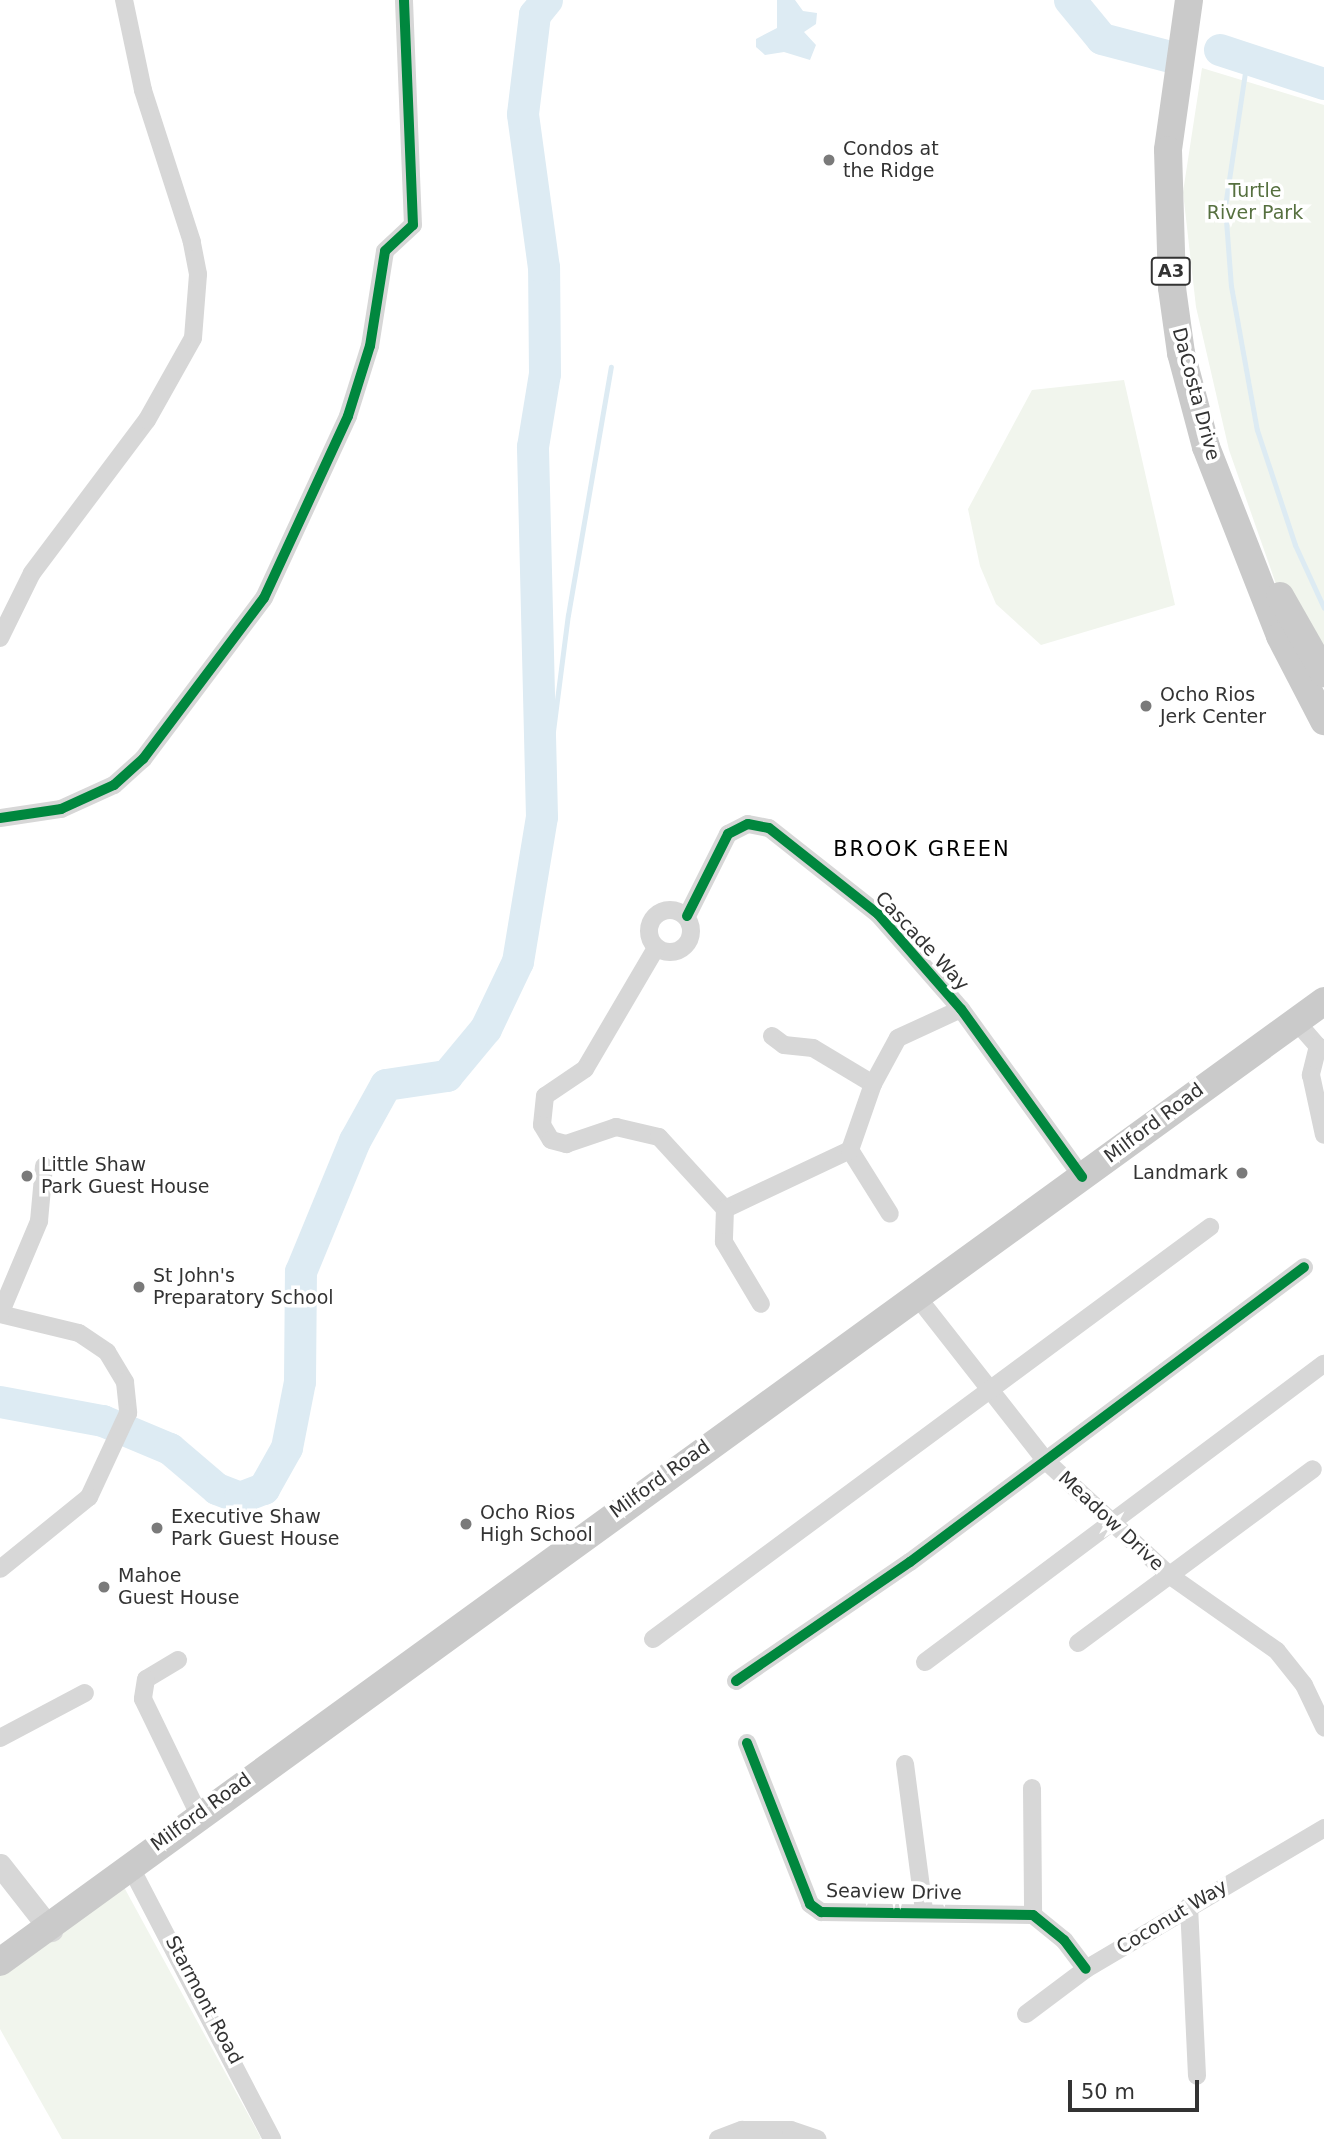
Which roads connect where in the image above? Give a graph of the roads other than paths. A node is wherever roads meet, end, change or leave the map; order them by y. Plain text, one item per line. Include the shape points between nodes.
1 (124, 0) edge
2 (404, 0) edge
3 (1189, 0) edge
4 (1244, 532) junction
5 (0, 638) edge
6 (1324, 673) edge
7 (1324, 721) edge
8 (0, 818) edge
9 (687, 916) junction
10 (656, 948) junction
11 (1324, 1002) edge
12 (961, 1009) junction
13 (1295, 1020) junction
14 (772, 1036) dead end
15 (873, 1084) junction
16 (1324, 1135) edge
17 (850, 1150) junction
18 (44, 1166) dead end
19 (1082, 1177) junction
20 (725, 1209) junction
21 (890, 1214) dead end
22 (1210, 1227) dead end
23 (1304, 1267) dead end
24 (915, 1294) junction
25 (761, 1304) dead end
26 (0, 1314) edge
27 (1324, 1364) edge
28 (993, 1389) junction
29 (1046, 1461) junction
30 (1313, 1469) dead end
31 (1106, 1522) junction
32 (0, 1569) edge
33 (1169, 1574) junction
34 (653, 1639) dead end
35 (1078, 1643) dead end
36 (178, 1660) dead end
37 (925, 1662) dead end
38 (736, 1681) dead end
39 (85, 1693) dead end
40 (1324, 1727) edge
41 (0, 1738) edge
42 (747, 1743) dead end
43 (905, 1764) dead end
44 (1032, 1788) dead end
45 (198, 1814) junction
46 (1324, 1828) edge
47 (129, 1864) junction
48 (0, 1865) edge
49 (1189, 1906) junction
50 (924, 1911) junction
51 (1033, 1915) junction
52 (51, 1930) junction
53 (0, 1962) edge
54 (1086, 1969) junction
55 (1026, 2014) dead end
56 (1197, 2076) dead end
57 (792, 2134) edge
58 (272, 2139) edge
59 (718, 2139) edge
60 (817, 2139) edge

1 - 5 street via 143,90 192,242 198,274 192,338 147,420 32,573
2 - 8 street via 413,225 385,251 370,346 348,416 264,598 143,759 114,785 61,809
3 - 4 main road, DaCosta Drive / A3 via 1168,150 1172,288 1206,447
4 - 6 main road, A3
4 - 7 main road, A3 via 1280,636
9 - 10 street via 685,945 668,952
9 - 10 street via 670,910 656,915 649,935
9 - 12 street, Cascade Way via 727,834 748,824 769,828 878,914
10 - 20 street via 585,1069 545,1096 540,1112 551,1140 566,1144 632,1126 659,1137
11 - 13 main road, Milford Road
12 - 15 street via 898,1038
12 - 19 street, Cascade Way
13 - 16 street via 1318,1046 1311,1074
13 - 19 main road, Milford Road
14 - 15 street via 784,1045 813,1048
15 - 17 street
17 - 20 street
17 - 21 street
18 - 26 street via 39,1221
19 - 24 main road, Milford Road
20 - 25 street via 724,1242
22 - 28 street
23 - 29 street
24 - 28 street, Meadow Drive
24 - 45 main road, Milford Road
26 - 32 street via 79,1333 107,1352 125,1382 128,1413 114,1451 68,1519
27 - 31 street
28 - 29 street, Meadow Drive
28 - 34 street
29 - 31 street, Meadow Drive
29 - 38 street
30 - 33 street
31 - 33 street, Meadow Drive
31 - 37 street
33 - 35 street
33 - 40 street, Meadow Drive via 1277,1651 1304,1685
36 - 45 street via 146,1679 143,1699
39 - 41 street
42 - 50 street, Seaview Drive via 810,1904 821,1912
43 - 50 street
44 - 51 street
45 - 47 main road, Milford Road
46 - 49 street, Coconut Way
47 - 52 main road, Milford Road
47 - 58 street, Starmont Road
48 - 52 street
49 - 54 street, Coconut Way
49 - 56 street
50 - 51 street, Seaview Drive
51 - 54 street via 1064,1940
52 - 53 main road, Milford Road
54 - 55 street, Coconut Way
57 - 59 street via 742,2130
57 - 60 street

